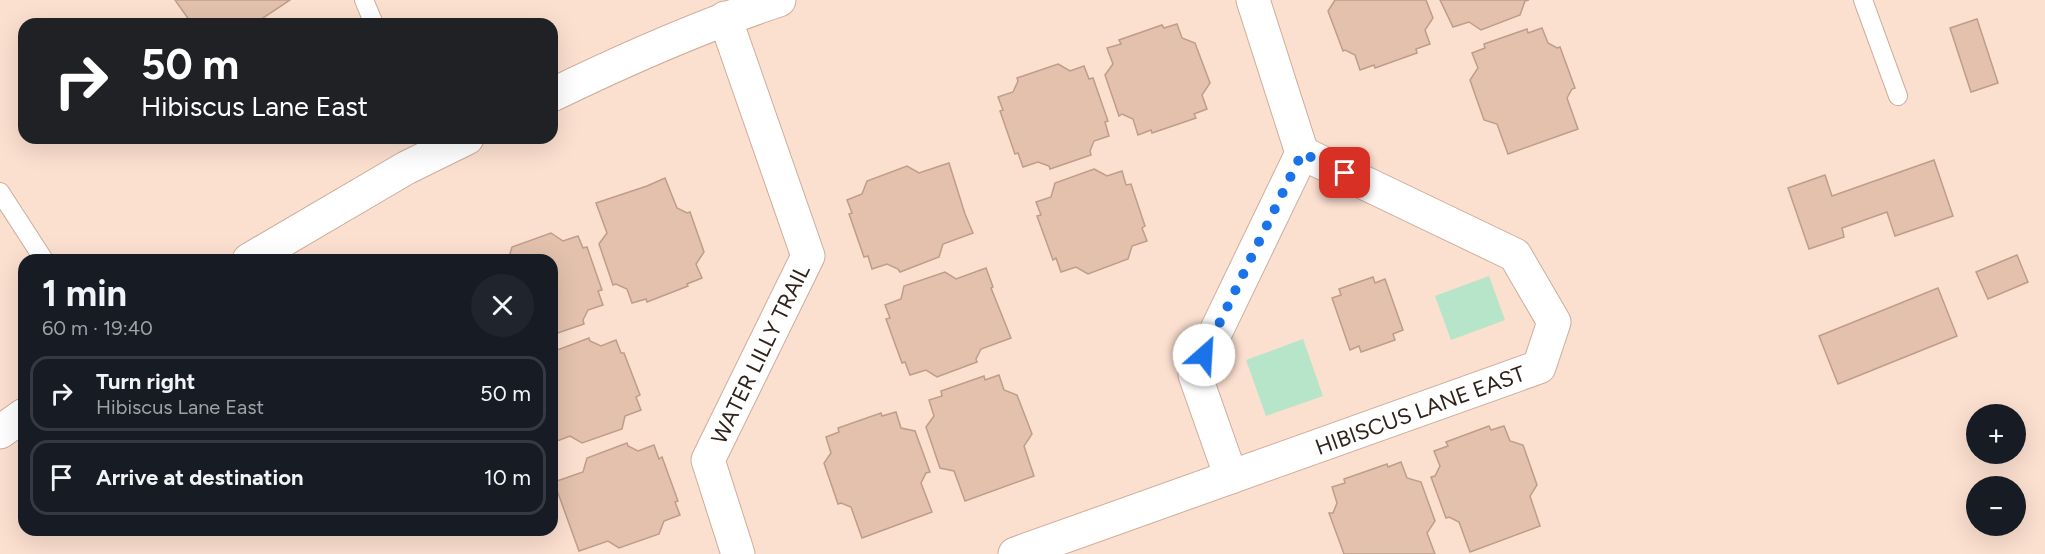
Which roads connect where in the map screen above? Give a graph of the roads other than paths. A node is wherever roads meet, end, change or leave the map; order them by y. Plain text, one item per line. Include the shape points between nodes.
1 (364, 0) edge
2 (779, 0) edge
3 (1253, 0) edge
4 (1863, 0) edge
5 (722, 9) edge
6 (372, 18) edge
7 (558, 93) edge
8 (1898, 96) dead end
9 (443, 144) edge
10 (1302, 153) junction
11 (0, 192) edge
12 (40, 254) edge
13 (259, 254) edge
14 (18, 419) edge
15 (0, 432) edge
16 (1231, 477) junction
17 (738, 554) edge
18 (1015, 554) edge

1 - 6 lane
2 - 5 street
3 - 10 street
4 - 8 lane
5 - 7 street
5 - 17 street, WATER LILLY TRAIL via 808,256 708,460
9 - 13 street
10 - 16 street via 1195,375
10 - 16 street, HIBISCUS LANE EAST via 1515,255 1554,322 1539,367
11 - 12 lane
14 - 15 street
16 - 18 street

